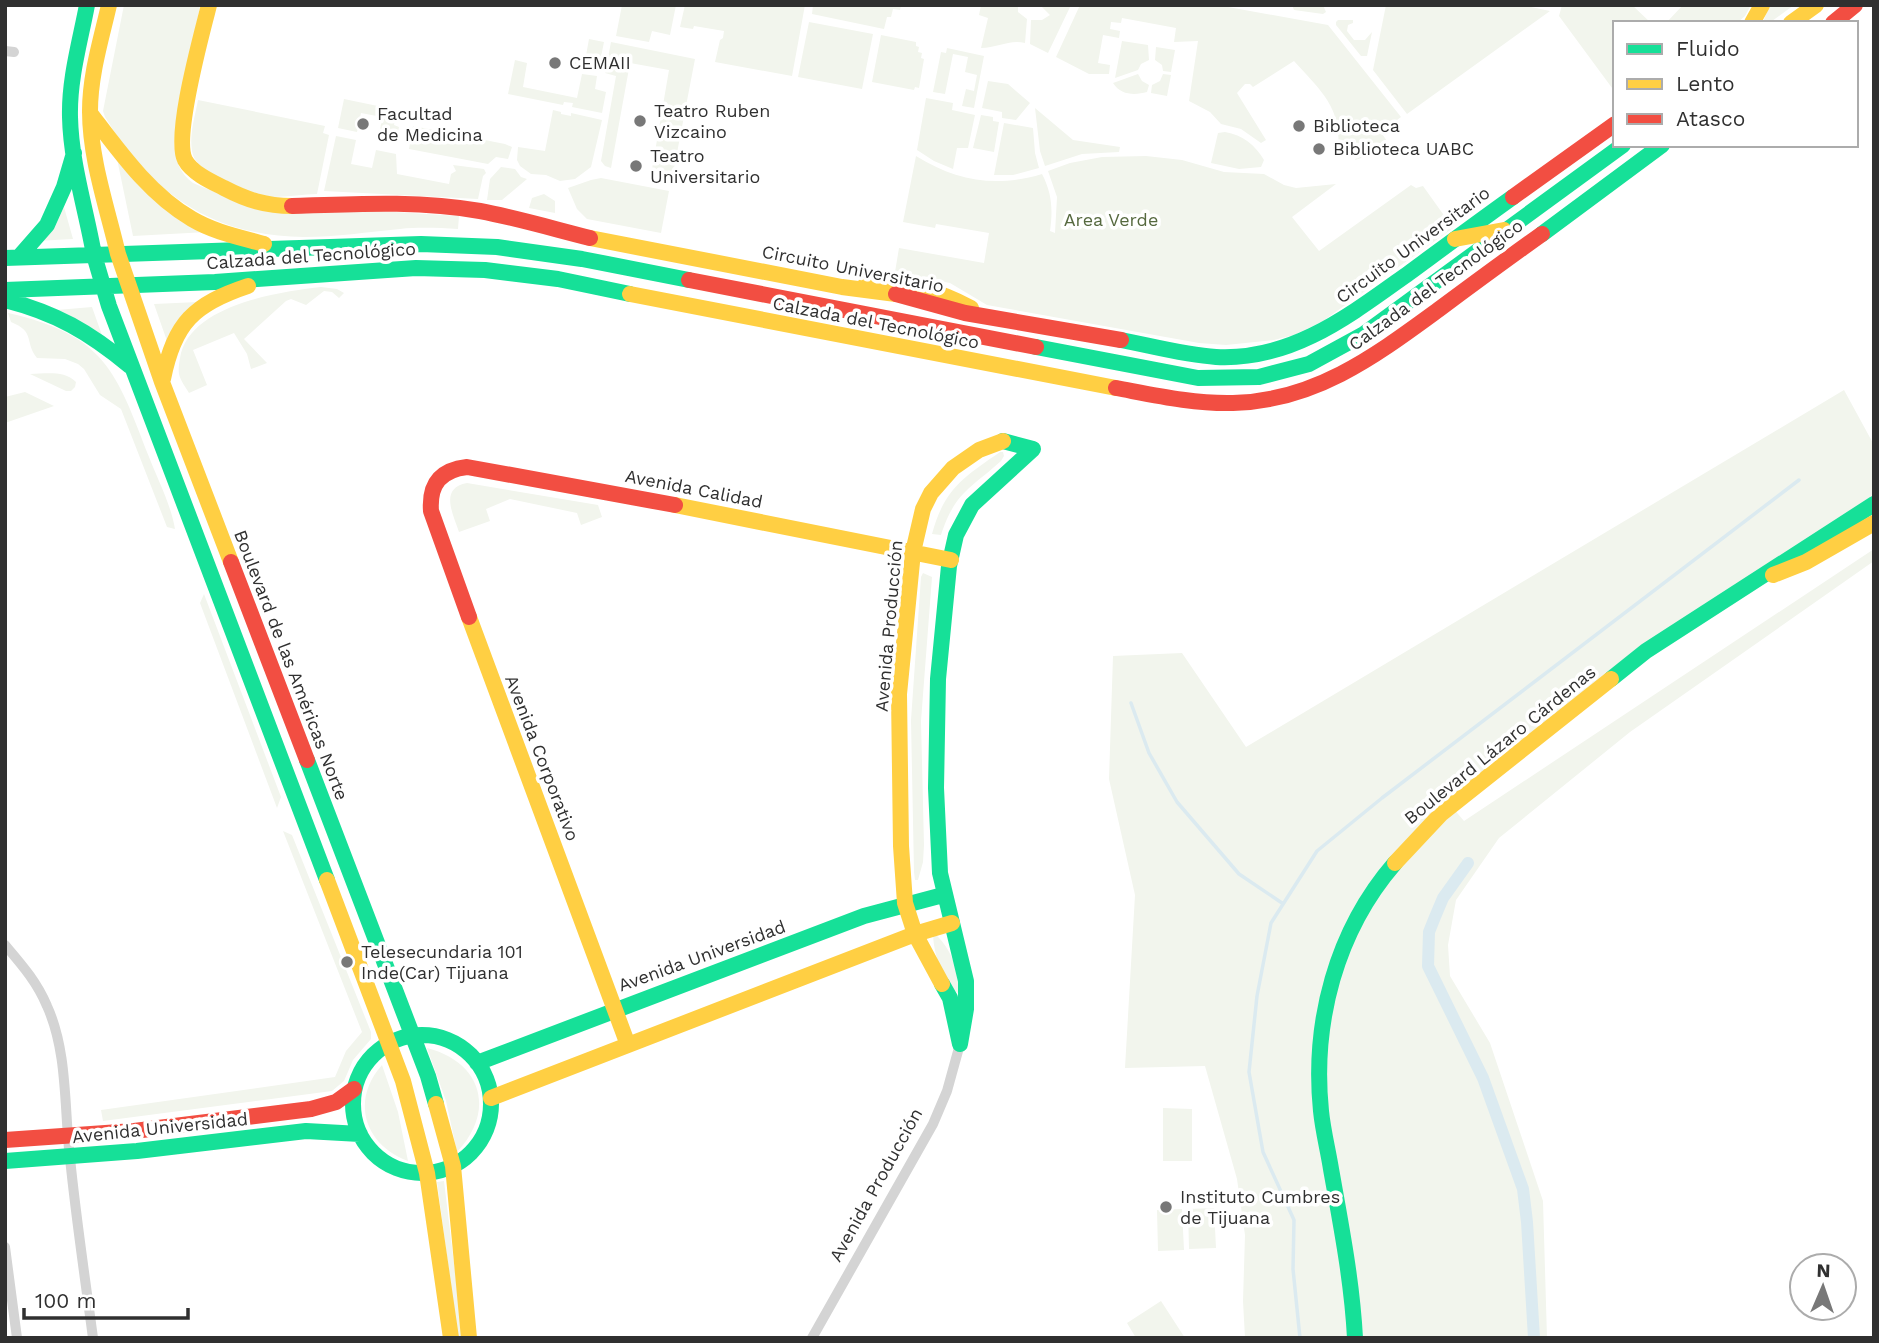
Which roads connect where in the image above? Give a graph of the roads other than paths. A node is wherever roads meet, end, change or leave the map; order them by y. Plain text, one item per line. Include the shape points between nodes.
1 (87, 5) edge
2 (110, 5) edge
3 (209, 5) edge
4 (1762, 5) edge
5 (1816, 5) edge
6 (1841, 5) edge
7 (1855, 5) edge
8 (1753, 21) edge
9 (1794, 21) edge
10 (1823, 21) edge
11 (1835, 21) edge
12 (90, 113) junction
13 (1613, 125) edge
14 (1620, 147) edge
15 (1659, 147) edge
16 (74, 153) junction
17 (1508, 230) junction
18 (1455, 239) junction
19 (288, 249) junction
20 (118, 254) junction
21 (94, 255) junction
22 (11, 256) edge
23 (275, 278) junction
24 (102, 286) junction
25 (129, 286) junction
26 (5, 290) edge
27 (5, 300) edge
28 (133, 369) junction
29 (162, 382) junction
30 (435, 483) joint
31 (1874, 504) edge
32 (1874, 523) edge
33 (913, 552) junction
34 (951, 560) junction
35 (1748, 584) junction
36 (343, 858) junction
37 (321, 866) junction
38 (943, 895) junction
39 (905, 903) junction
40 (952, 923) junction
41 (915, 934) junction
42 (5, 945) edge
43 (615, 1009) junction
44 (413, 1036) junction
45 (390, 1043) junction
46 (960, 1044) junction
47 (628, 1045) junction
48 (477, 1063) junction
49 (354, 1089) junction
50 (491, 1098) junction
51 (360, 1135) junction
52 (68, 1137) junction
53 (5, 1140) edge
54 (70, 1158) junction
55 (5, 1161) edge
56 (453, 1166) junction
57 (427, 1173) junction
58 (5, 1247) edge
59 (17, 1338) edge
60 (93, 1338) edge
61 (451, 1338) edge
62 (469, 1338) edge
63 (812, 1338) edge
64 (1355, 1338) edge

1 - 16 main road via 72,84
2 - 12 main road, Boulevard de las Américas Norte
3 - 18 main road, Circuito Universitario via 188,105 184,157 195,172 263,204 458,207 623,246 1215,357 1255,355 1312,338
4 - 8 main road
5 - 9 main road
6 - 10 main road
7 - 11 main road
12 - 19 main road via 132,167 190,217 209,228
12 - 20 main road, Boulevard de las Américas Norte
13 - 18 main road, Circuito Universitario
14 - 17 main road, Calzada del Tecnológico
15 - 23 main road, Calzada del Tecnológico via 1378,354 1311,388 1257,401 1203,402 1137,392 525,274 416,268
16 - 21 main road
16 - 22 main road via 47,225
17 - 18 main road
17 - 19 main road, Calzada del Tecnológico via 1334,352 1284,372 1230,379 1158,371 537,251 421,244
19 - 20 main road, Calzada del Tecnológico
20 - 21 main road, Calzada del Tecnológico
20 - 25 main road, Boulevard de las Américas Norte
21 - 22 main road, Calzada del Tecnológico
21 - 24 main road
23 - 25 main road, Calzada del Tecnológico
23 - 29 main road via 220,296 185,318 167,353
24 - 25 main road, Calzada del Tecnológico
24 - 26 main road, Calzada del Tecnológico
24 - 28 main road
25 - 29 main road, Boulevard de las Américas Norte
27 - 28 main road via 60,316 84,329
28 - 37 main road
29 - 36 main road, Boulevard de las Américas Norte
30 - 33 main road, Avenida Calidad via 447,471 467,467
30 - 43 main road, Avenida Corporativo via 429,500 433,521
31 - 35 main road, Boulevard Lázaro Cárdenas
32 - 35 main road via 1796,567
33 - 34 main road, Avenida Calidad
33 - 34 main road, Avenida Producción via 923,509 953,468 1003,441 1033,449 972,505 959,527
33 - 39 main road, Avenida Producción via 899,694
34 - 38 main road, Avenida Producción via 941,636 936,746
35 - 64 main road, Boulevard Lázaro Cárdenas via 1646,651 1441,814 1379,881 1354,922 1327,997 1320,1074 1321,1111 1353,1293
36 - 37 main road
36 - 44 main road, Boulevard de las Américas Norte
37 - 45 main road
38 - 39 main road, Avenida Universidad
38 - 40 main road, Avenida Producción
39 - 41 main road, Avenida Producción
39 - 43 main road, Avenida Universidad
40 - 41 main road
40 - 46 main road, Avenida Producción via 967,998
41 - 46 main road, Avenida Producción via 950,999
41 - 47 main road
42 - 52 street via 33,978 48,1007 61,1061
43 - 47 main road, Avenida Corporativo
43 - 48 main road, Avenida Universidad
44 - 45 main road
44 - 48 main road via 449,1041
44 - 56 main road, Boulevard de las Américas Norte
45 - 49 main road via 367,1062
45 - 57 main road
46 - 63 street, Avenida Producción via 933,1124
47 - 50 main road
48 - 50 main road
49 - 51 main road via 353,1112
49 - 52 main road, Avenida Universidad via 336,1102 311,1109
50 - 56 main road via 488,1122 478,1145
51 - 54 main road, Avenida Universidad via 341,1130 301,1132
51 - 57 main road via 380,1159 410,1172
52 - 53 main road, Avenida Universidad
52 - 54 street
54 - 55 main road, Avenida Universidad
54 - 60 street
56 - 57 main road
56 - 62 main road, Boulevard de las Américas Norte
57 - 61 main road
58 - 59 street

